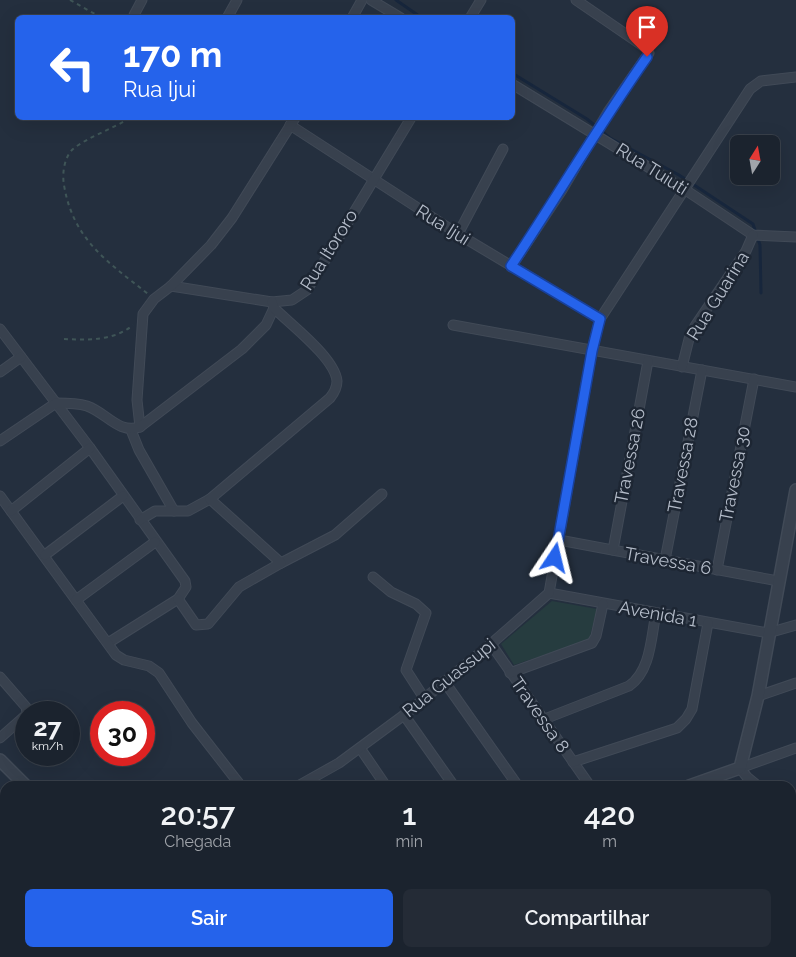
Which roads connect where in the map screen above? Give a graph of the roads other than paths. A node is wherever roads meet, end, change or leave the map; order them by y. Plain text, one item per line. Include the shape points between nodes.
1 (142, 0) edge
2 (237, 0) edge
3 (362, 0) edge
4 (370, 0) edge
5 (481, 0) edge
6 (576, 0) edge
7 (134, 15) dead end
8 (229, 15) edge
9 (354, 15) edge
10 (396, 15) edge
11 (472, 15) edge
12 (796, 77) edge
13 (515, 86) edge
14 (410, 120) edge
15 (292, 121) edge
16 (598, 129) junction
17 (503, 150) dead end
18 (372, 180) junction
19 (686, 186) junction
20 (458, 234) junction
21 (757, 235) junction
22 (796, 237) edge
23 (511, 266) junction
24 (172, 286) junction
25 (273, 305) junction
26 (600, 319) junction
27 (454, 325) dead end
28 (0, 329) edge
29 (592, 351) junction
30 (21, 357) junction
31 (648, 361) junction
32 (682, 367) junction
33 (702, 370) junction
34 (0, 372) edge
35 (754, 379) junction
36 (796, 388) edge
37 (56, 403) junction
38 (135, 428) junction
39 (0, 441) edge
40 (90, 448) junction
41 (796, 490) edge
42 (382, 494) dead end
43 (0, 496) edge
44 (123, 496) junction
45 (210, 499) junction
46 (795, 502) edge
47 (11, 511) junction
48 (174, 511) junction
49 (140, 520) junction
50 (558, 540) junction
51 (155, 542) junction
52 (613, 550) junction
53 (45, 555) junction
54 (665, 560) junction
55 (281, 562) junction
56 (717, 570) junction
57 (373, 576) dead end
58 (778, 580) junction
59 (549, 593) junction
60 (178, 599) junction
61 (76, 600) junction
62 (602, 604) junction
63 (656, 612) junction
64 (708, 623) junction
65 (796, 626) edge
66 (768, 633) junction
67 (108, 643) junction
68 (491, 644) junction
69 (510, 673) junction
70 (0, 677) edge
71 (444, 680) junction
72 (796, 683) edge
73 (758, 696) junction
74 (424, 698) junction
75 (21, 701) edge
76 (404, 715) junction
77 (542, 720) junction
78 (15, 725) edge
79 (0, 738) edge
80 (360, 748) junction
81 (796, 748) edge
82 (0, 760) edge
83 (573, 762) junction
84 (740, 768) junction
85 (21, 781) edge
86 (238, 781) edge
87 (306, 781) edge
88 (383, 781) edge
89 (450, 781) edge
90 (515, 781) edge
91 (586, 781) edge
92 (703, 781) edge
93 (751, 781) edge

1 - 7 street
2 - 8 street
3 - 9 street
4 - 10 street
5 - 11 street
6 - 16 street via 649,53
12 - 19 street via 754,84
13 - 16 street, Rua Tuiuti
14 - 18 street, Rua Itororo
15 - 18 street, Rua Ijui
15 - 24 street via 212,245
16 - 19 street, Rua Tuiuti
16 - 23 street
17 - 20 street
18 - 20 street, Rua Ijui
18 - 25 street, Rua Itororo via 307,290 292,300
19 - 21 street, Rua Tuiuti
19 - 26 street
20 - 23 street, Rua Ijui
21 - 22 street
21 - 32 street, Rua Guarina via 689,338
23 - 26 street, Rua Ijui
24 - 25 street, Rua Itororo
24 - 38 street via 154,299 144,314
25 - 38 street via 266,325 242,349
25 - 45 street via 334,370 336,389 330,398
26 - 29 street
27 - 29 street
28 - 30 street
29 - 31 street
29 - 50 street
30 - 34 street
30 - 37 street
31 - 32 street
31 - 52 street, Travessa 26
32 - 33 street
33 - 35 street
33 - 54 street, Travessa 28
35 - 36 street
35 - 56 street, Travessa 30
37 - 38 street via 87,406 117,425
37 - 39 street
37 - 40 street
38 - 48 street via 139,450
40 - 44 street
40 - 47 street
41 - 46 street
42 - 55 street via 335,535
43 - 47 street
44 - 49 street
44 - 53 street
45 - 48 street via 188,511
45 - 55 street
46 - 58 street
47 - 53 street
48 - 49 street via 155,511
49 - 51 street
50 - 52 street, Travessa 6
50 - 59 street
51 - 60 street via 184,581 186,587
51 - 61 street
52 - 54 street, Travessa 6
53 - 61 street
54 - 56 street, Travessa 6
55 - 60 street via 239,587 208,624 196,625 191,621
56 - 58 street, Travessa 6
57 - 74 street via 391,592 416,604 426,613 406,670
58 - 66 street
59 - 62 street, Avenida 1
59 - 68 street, Rua Guassupi
60 - 67 street
61 - 67 street
62 - 63 street, Avenida 1
62 - 69 street via 592,643
63 - 64 street, Avenida 1
63 - 77 street via 646,663 638,680
64 - 66 street, Avenida 1
64 - 83 street via 692,708 686,719 677,728
65 - 66 street
66 - 73 street
67 - 86 street via 124,660 149,666 159,673 192,723
68 - 69 street, Travessa 8
68 - 71 street, Rua Guassupi
69 - 77 street, Travessa 8
70 - 75 street
71 - 74 street, Rua Guassupi
71 - 90 street
72 - 73 street
73 - 84 street
74 - 76 street, Rua Guassupi
76 - 80 street, Rua Guassupi
76 - 89 street
77 - 83 street, Travessa 8
78 - 79 street
80 - 87 street, Rua Guassupi
80 - 88 street
81 - 84 street
82 - 85 street
83 - 91 street, Travessa 8
84 - 92 street
84 - 93 street

